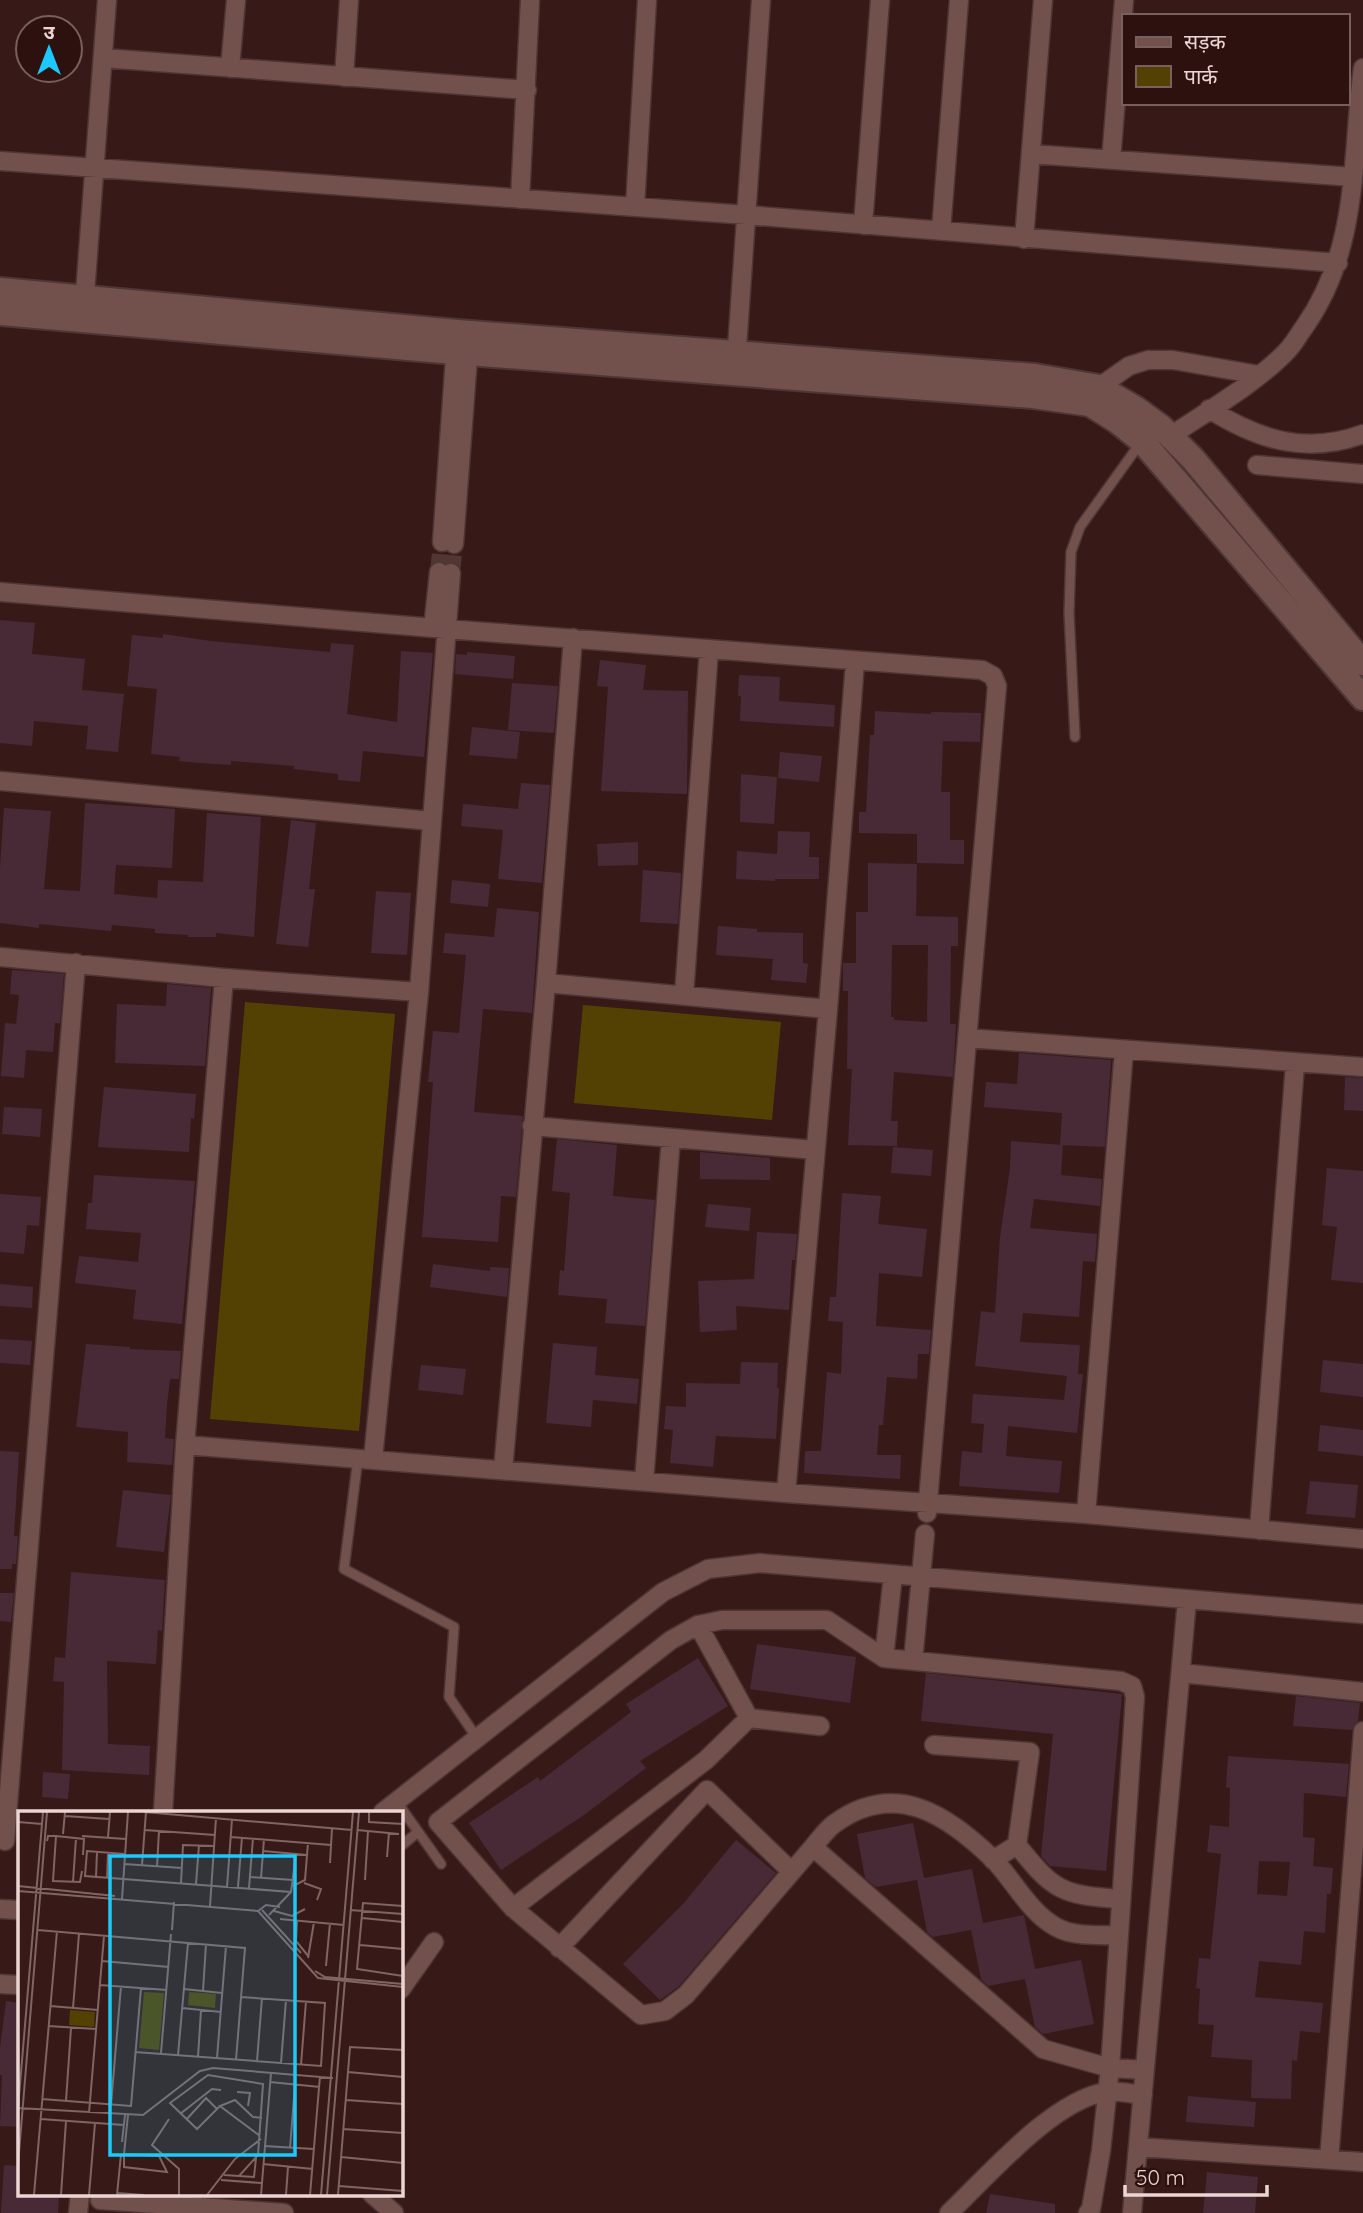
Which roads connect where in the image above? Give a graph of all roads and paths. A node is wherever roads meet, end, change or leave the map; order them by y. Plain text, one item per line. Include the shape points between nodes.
1 (107, 0) edge
2 (236, 0) edge
3 (349, 0) edge
4 (530, 0) edge
5 (647, 0) edge
6 (761, 0) edge
7 (880, 0) edge
8 (959, 0) edge
9 (1043, 0) edge
10 (1122, 25) edge
11 (103, 58) junction
12 (230, 68) junction
13 (1363, 68) edge
14 (344, 77) junction
15 (527, 90) junction
16 (1031, 154) junction
17 (1111, 160) junction
18 (0, 161) edge
19 (94, 168) junction
20 (1353, 177) junction
21 (520, 199) junction
22 (635, 207) junction
23 (747, 215) junction
24 (1356, 221) edge
25 (863, 225) junction
26 (941, 232) junction
27 (1024, 239) junction
28 (1338, 263) junction
29 (0, 290) edge
30 (84, 310) junction
31 (0, 313) edge
32 (462, 342) junction
33 (736, 362) junction
34 (1259, 375) junction
35 (1095, 396) junction
36 (1209, 409) junction
37 (1363, 434) edge
38 (1169, 437) junction
39 (1142, 441) junction
40 (1258, 465) dead end
41 (1363, 474) edge
42 (448, 543) tunnel mouth
43 (445, 572) tunnel mouth
44 (0, 592) edge
45 (440, 629) junction
46 (573, 638) junction
47 (709, 649) junction
48 (855, 662) junction
49 (1363, 663) edge
50 (1363, 698) edge
51 (1075, 737) dead end
52 (0, 781) edge
53 (431, 821) junction
54 (0, 957) edge
55 (76, 963) junction
56 (224, 978) junction
57 (546, 983) junction
58 (419, 992) junction
59 (684, 995) junction
60 (828, 1009) junction
61 (967, 1038) junction
62 (1124, 1050) junction
63 (1295, 1064) junction
64 (1363, 1067) edge
65 (532, 1126) junction
66 (671, 1138) junction
67 (815, 1150) junction
68 (185, 1445) junction
69 (366, 1458) junction
70 (503, 1470) junction
71 (644, 1481) junction
72 (786, 1493) junction
73 (928, 1507) junction
74 (1086, 1514) junction
75 (1259, 1530) junction
76 (925, 1534) dead end
77 (1363, 1539) edge
78 (892, 1574) junction
79 (922, 1577) junction
80 (1187, 1600) junction
81 (1363, 1614) edge
82 (698, 1625) junction
83 (884, 1658) junction
84 (913, 1661) junction
85 (1181, 1673) junction
86 (1363, 1692) edge
87 (749, 1718) junction
88 (820, 1726) dead end
89 (1363, 1731) edge
90 (477, 1739) junction
91 (934, 1745) dead end
92 (390, 1807) edge
93 (163, 1811) edge
94 (402, 1818) edge
95 (418, 1832) junction
96 (8, 1842) edge
97 (402, 1845) edge
98 (1017, 1845) junction
99 (813, 1847) junction
100 (993, 1860) junction
101 (441, 1864) dead end
102 (791, 1871) junction
103 (1121, 1899) junction
104 (513, 1908) junction
105 (0, 1909) edge
106 (18, 1910) edge
107 (1119, 1935) junction
108 (434, 1942) dead end
109 (559, 1948) junction
110 (0, 1984) edge
111 (18, 1985) edge
112 (402, 1988) edge
113 (1110, 2068) junction
114 (1145, 2070) junction
115 (1107, 2092) junction
116 (1143, 2095) junction
117 (1138, 2147) junction
118 (1328, 2160) junction
119 (1363, 2162) edge
120 (374, 2196) edge
121 (100, 2202) edge
122 (284, 2213) edge
123 (394, 2213) edge
124 (949, 2213) edge
125 (1088, 2213) edge
126 (1132, 2213) edge

1 - 11 street
2 - 12 street
3 - 14 street
4 - 15 street
5 - 22 street
6 - 23 street
7 - 25 street
8 - 26 street
9 - 16 street
10 - 17 street
11 - 12 street
11 - 19 street
12 - 14 street
13 - 20 street
14 - 15 street
15 - 21 street
16 - 17 street
16 - 27 street
17 - 20 street
18 - 19 street
19 - 21 street
19 - 30 street
20 - 24 street
21 - 22 street
22 - 23 street
23 - 25 street
23 - 33 street
24 - 28 street
25 - 26 street
26 - 27 street
27 - 28 street
28 - 34 street via 1301,332
29 - 30 street
30 - 31 street
30 - 32 street
32 - 33 street
32 - 42 street
33 - 35 street via 1035,376
34 - 35 street via 1148,360 1129,366
34 - 36 street
35 - 38 street via 1135,408
35 - 39 street
36 - 37 street via 1240,428 1274,440 1308,444
36 - 38 street
38 - 49 street via 1193,459
39 - 50 street
39 - 51 lane via 1080,527 1071,552
40 - 41 street
43 - 45 street
44 - 45 street
45 - 46 street
45 - 53 street
46 - 47 street
46 - 57 street
47 - 48 street
47 - 59 street
48 - 60 street
48 - 61 street via 982,670 993,676 997,686
52 - 53 street
53 - 58 street
54 - 55 street
55 - 56 street
55 - 96 street
56 - 58 street
56 - 68 street
57 - 59 street
57 - 65 street
58 - 69 street
59 - 60 street
60 - 67 street
61 - 62 street
61 - 73 street
62 - 63 street
62 - 74 street
63 - 64 street
63 - 75 street
65 - 66 street
65 - 70 street
66 - 67 street
66 - 71 street
67 - 72 street
68 - 69 street
68 - 93 street
69 - 70 street
69 - 90 lane via 344,1569 454,1627 449,1697
70 - 71 street
71 - 72 street
72 - 73 street
73 - 74 street
74 - 75 street
75 - 77 street
76 - 79 street
78 - 79 street
78 - 83 street
78 - 90 street via 760,1563 708,1569 663,1592
79 - 80 street
79 - 84 street
80 - 81 street
80 - 85 street
82 - 83 street via 722,1620 827,1620
82 - 87 street
82 - 104 street via 671,1640 438,1822
83 - 84 street
84 - 103 street via 1121,1681 1132,1686 1135,1697
85 - 86 street
85 - 114 street
87 - 88 street
87 - 104 street via 696,1768
89 - 118 street
90 - 92 street
91 - 98 street via 1030,1752
94 - 95 lane
95 - 97 lane
95 - 101 lane
98 - 100 street
98 - 103 street via 1044,1878 1066,1892
99 - 100 street via 834,1824 886,1802 918,1805 945,1818
99 - 102 street
99 - 113 street via 1043,2049
100 - 107 street via 1057,1928
102 - 109 street via 686,1995 665,2011 641,2015
102 - 109 street via 707,1790
103 - 107 street
104 - 109 street
105 - 106 street
107 - 113 street
108 - 112 street
110 - 111 street
113 - 114 street
113 - 115 street
114 - 116 street
115 - 116 street
115 - 124 street via 1050,2117
115 - 125 street
116 - 117 street
117 - 118 street
117 - 126 street
118 - 119 street
120 - 123 street
121 - 122 street

